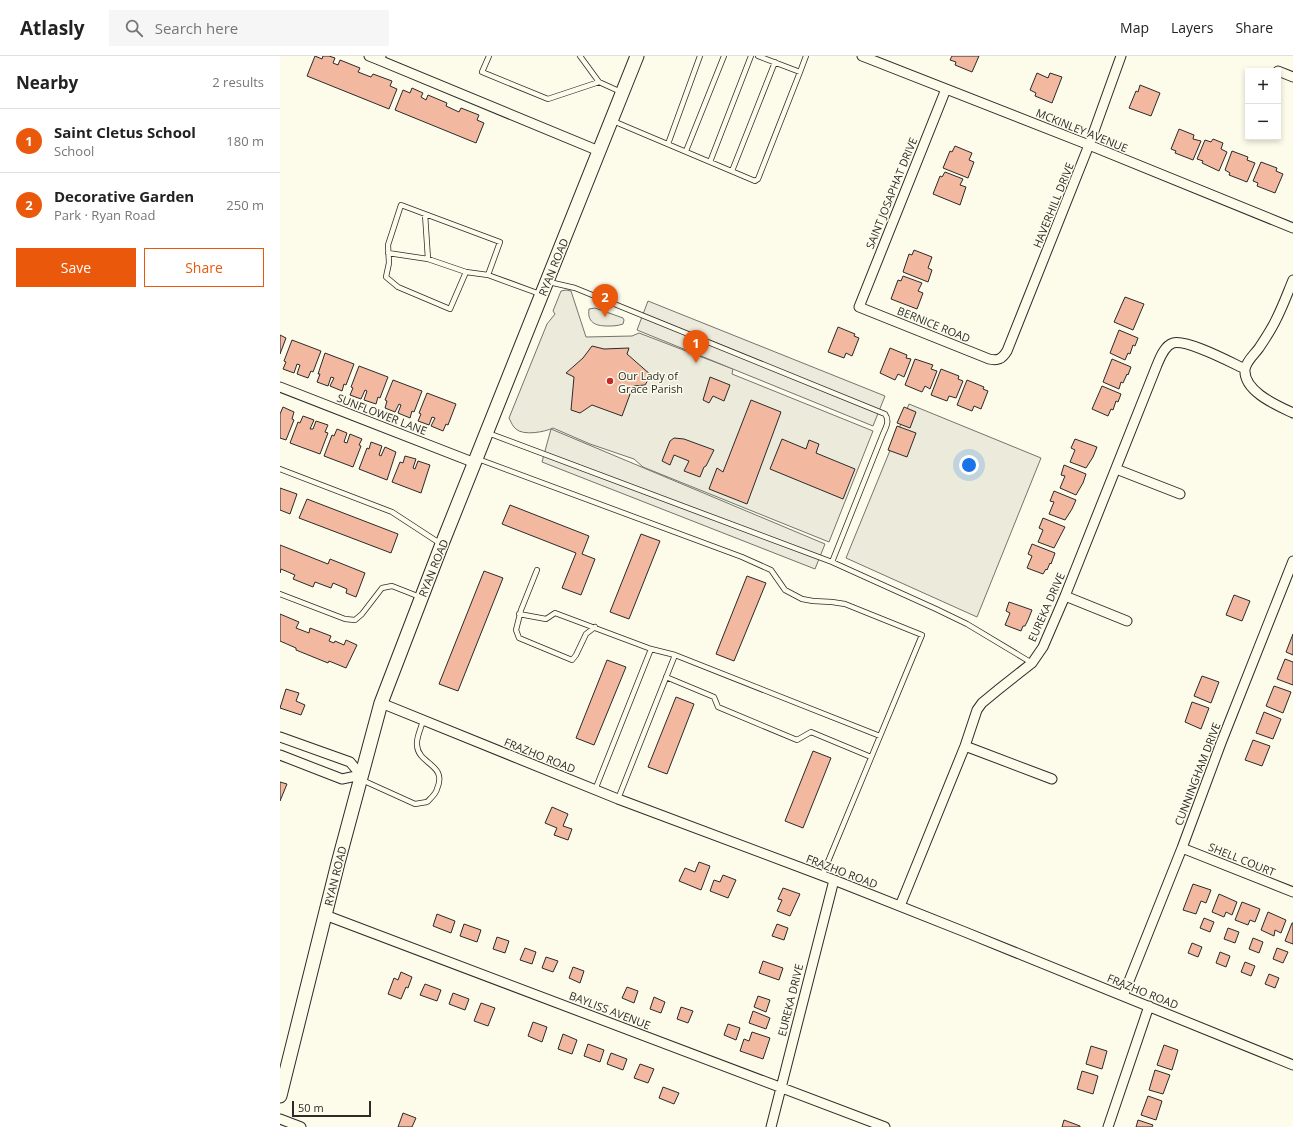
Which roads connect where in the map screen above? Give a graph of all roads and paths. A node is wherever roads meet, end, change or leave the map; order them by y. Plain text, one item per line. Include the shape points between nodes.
1 (369, 56) edge
2 (489, 56) edge
3 (580, 56) edge
4 (637, 56) edge
5 (700, 56) edge
6 (724, 56) edge
7 (751, 56) edge
8 (758, 56) edge
9 (806, 56) edge
10 (862, 56) edge
11 (1120, 56) edge
12 (380, 58) edge
13 (775, 62) junction
14 (800, 72) junction
15 (1281, 72) edge
16 (1293, 77) edge
17 (599, 82) junction
18 (946, 89) junction
19 (623, 93) junction
20 (612, 120) junction
21 (668, 144) junction
22 (1090, 146) junction
23 (686, 151) junction
24 (599, 152) junction
25 (710, 162) junction
26 (732, 171) junction
27 (425, 214) junction
28 (1293, 228) edge
29 (388, 253) junction
30 (428, 259) junction
31 (466, 272) junction
32 (488, 275) junction
33 (1293, 280) edge
34 (547, 282) junction
35 (542, 295) junction
36 (859, 307) joint
37 (1000, 359) joint
38 (1245, 369) junction
39 (280, 387) edge
40 (1293, 413) edge
41 (488, 433) junction
42 (476, 461) junction
43 (280, 469) edge
44 (1116, 469) junction
45 (1180, 494) dead end
46 (442, 544) junction
47 (1293, 561) edge
48 (832, 562) junction
49 (537, 570) dead end
50 (280, 594) edge
51 (1065, 596) junction
52 (421, 598) junction
53 (519, 614) junction
54 (1127, 621) dead end
55 (595, 627) junction
56 (652, 649) junction
57 (675, 655) junction
58 (1032, 663) junction
59 (666, 677) junction
60 (381, 703) junction
61 (423, 721) junction
62 (880, 736) junction
63 (280, 737) edge
64 (965, 746) junction
65 (280, 755) edge
66 (871, 757) junction
67 (361, 777) junction
68 (1052, 779) dead end
69 (595, 790) junction
70 (618, 799) junction
71 (1182, 848) junction
72 (822, 876) junction
73 (834, 880) junction
74 (1293, 892) edge
75 (900, 906) junction
76 (325, 915) junction
77 (1123, 996) junction
78 (1148, 1006) junction
79 (1293, 1065) edge
80 (780, 1087) junction
81 (280, 1096) edge
82 (280, 1119) edge
83 (301, 1127) edge
84 (770, 1127) edge
85 (886, 1127) edge
86 (1108, 1127) edge

1 - 12 street
2 - 17 lane via 482,72 548,100
3 - 17 lane
4 - 19 main road, RYAN ROAD
5 - 21 lane
6 - 23 lane
7 - 25 lane
8 - 13 lane
9 - 14 lane
10 - 18 street, MCKINLEY AVENUE
11 - 22 street, HAVERHILL DRIVE
12 - 24 street
13 - 14 lane
13 - 26 lane
14 - 26 lane via 758,179 754,181
15 - 16 street
17 - 19 lane
18 - 22 street, MCKINLEY AVENUE
18 - 36 street, SAINT JOSAPHAT DRIVE
19 - 20 main road, RYAN ROAD
20 - 21 lane
20 - 24 main road, RYAN ROAD
21 - 23 lane
22 - 28 street, MCKINLEY AVENUE
22 - 37 street, HAVERHILL DRIVE via 1007,351
23 - 25 lane
24 - 34 main road, RYAN ROAD
25 - 26 lane
27 - 29 lane via 401,205 388,245
27 - 30 lane
27 - 32 lane via 500,242
29 - 30 lane
29 - 31 lane via 386,277 398,287 450,309
30 - 31 lane
31 - 32 lane
32 - 35 lane
33 - 38 street via 1282,309
34 - 35 main road, RYAN ROAD
34 - 48 lane via 575,288 885,414 888,422
35 - 41 main road, RYAN ROAD
36 - 37 street, BERNICE ROAD via 989,359
38 - 40 street via 1247,379 1256,392 1270,403
38 - 44 street, EUREKA DRIVE via 1182,343 1172,344 1165,349
39 - 42 street, SUNFLOWER LANE
41 - 42 main road, RYAN ROAD
41 - 48 lane
42 - 46 main road, RYAN ROAD
42 - 62 lane via 735,554 771,570 785,590 802,599 845,604 922,635
43 - 46 lane via 392,512
44 - 45 street
44 - 51 street, EUREKA DRIVE
46 - 52 main road, RYAN ROAD
47 - 71 street, CUNNINGHAM DRIVE
48 - 58 lane via 967,624
49 - 53 lane
50 - 52 lane via 345,619 355,620 382,588 392,586
51 - 54 street
51 - 58 street, EUREKA DRIVE via 1043,647
52 - 60 main road, RYAN ROAD
53 - 55 lane via 546,618 555,612
53 - 55 lane via 516,630 519,638 572,660 586,634
55 - 56 lane
56 - 57 lane
56 - 69 lane
57 - 59 lane
57 - 62 lane
58 - 64 street, EUREKA DRIVE via 980,706 973,718
59 - 66 lane via 714,697 718,706 797,740 811,732
59 - 70 lane
60 - 61 street, FRAZHO ROAD
60 - 67 main road, RYAN ROAD
61 - 67 lane via 416,744 419,753 436,768 440,776 437,790 428,802 415,804
61 - 69 street, FRAZHO ROAD
62 - 66 lane
63 - 67 street via 350,762
64 - 68 street
64 - 75 street, EUREKA DRIVE
65 - 67 street via 342,779
66 - 72 lane
67 - 76 main road, RYAN ROAD
69 - 70 street, FRAZHO ROAD
70 - 72 street, FRAZHO ROAD
71 - 74 street, SHELL COURT
71 - 77 street, CUNNINGHAM DRIVE
72 - 73 street, FRAZHO ROAD
73 - 75 street, FRAZHO ROAD
73 - 80 street, EUREKA DRIVE
75 - 77 street, FRAZHO ROAD
76 - 80 street, BAYLISS AVENUE
76 - 81 main road, RYAN ROAD
77 - 78 street, FRAZHO ROAD
78 - 79 street, FRAZHO ROAD
78 - 86 street
80 - 84 street, EUREKA DRIVE
80 - 85 street, BAYLISS AVENUE
82 - 83 street

